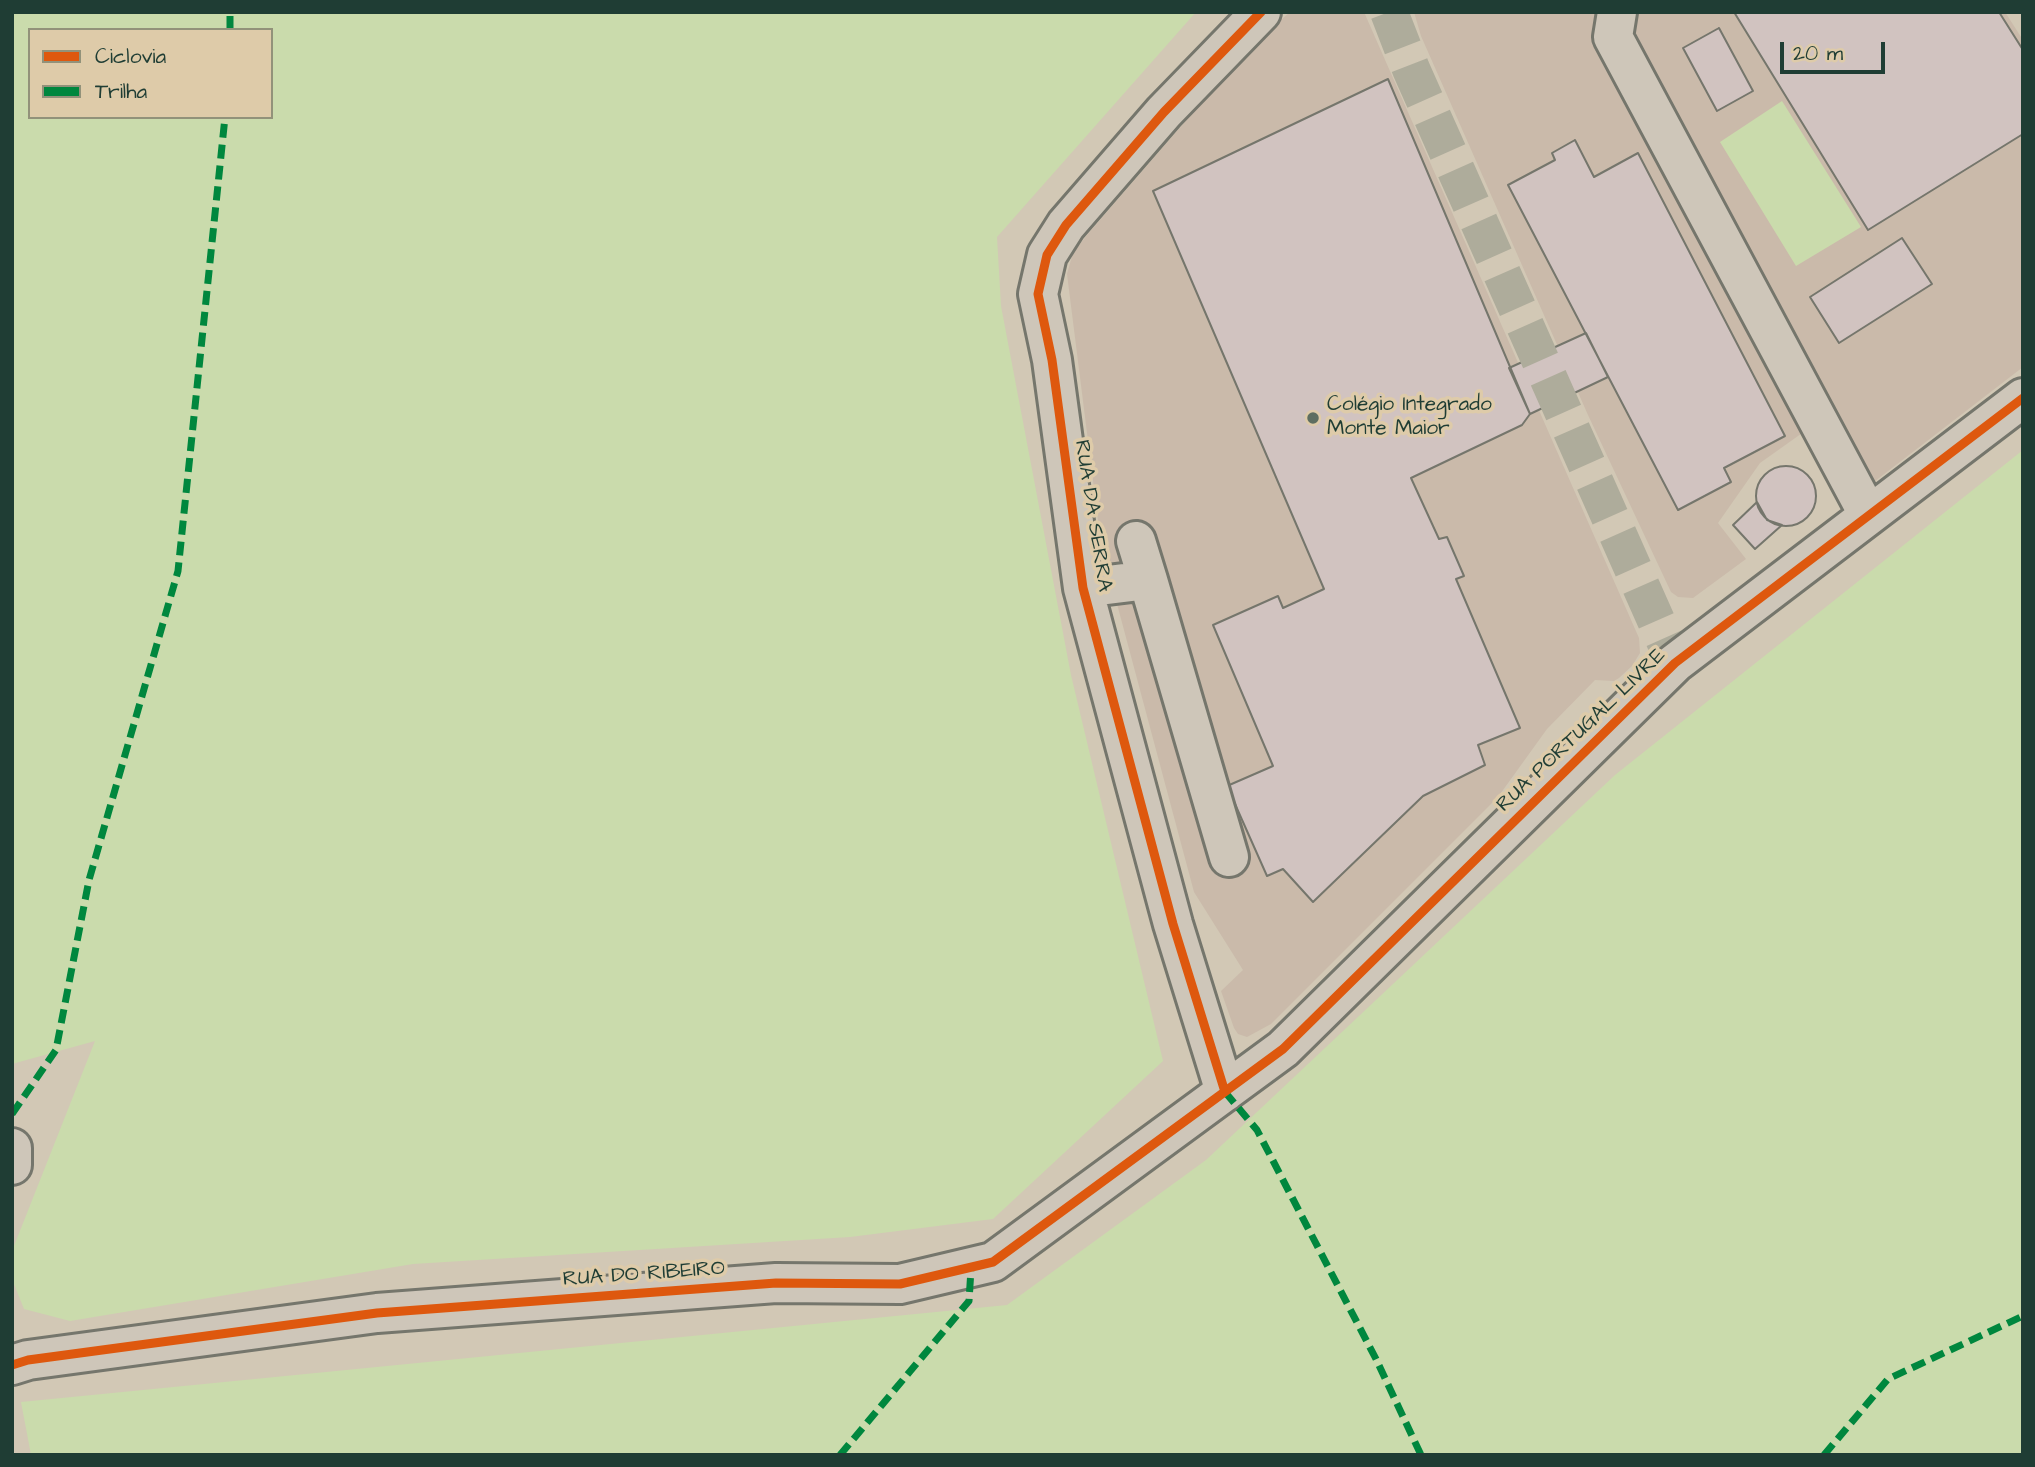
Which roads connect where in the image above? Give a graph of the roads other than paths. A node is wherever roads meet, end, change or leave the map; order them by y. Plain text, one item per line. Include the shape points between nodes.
1 (1261, 12) edge
2 (1617, 12) edge
3 (2023, 398) edge
4 (1868, 514) junction
5 (1136, 541) dead end
6 (1148, 580) junction
7 (1083, 588) junction
8 (1229, 856) dead end
9 (1225, 1092) junction
10 (12, 1148) edge
11 (12, 1165) edge
12 (12, 1365) edge

1 - 7 street, RUA DA SERRA via 1099,183 1047,255 1040,275 1038,294 1052,360
2 - 4 street via 1613,37
3 - 4 street, RUA PORTUGAL LIVRE
4 - 9 street, RUA PORTUGAL LIVRE via 1675,663 1283,1049
5 - 6 street
6 - 7 street
6 - 8 street
7 - 9 street, RUA DA SERRA via 1173,924
9 - 12 street, RUA DO RIBEIRO via 993,1262 971,1269 900,1284 776,1283 377,1312
10 - 11 street

